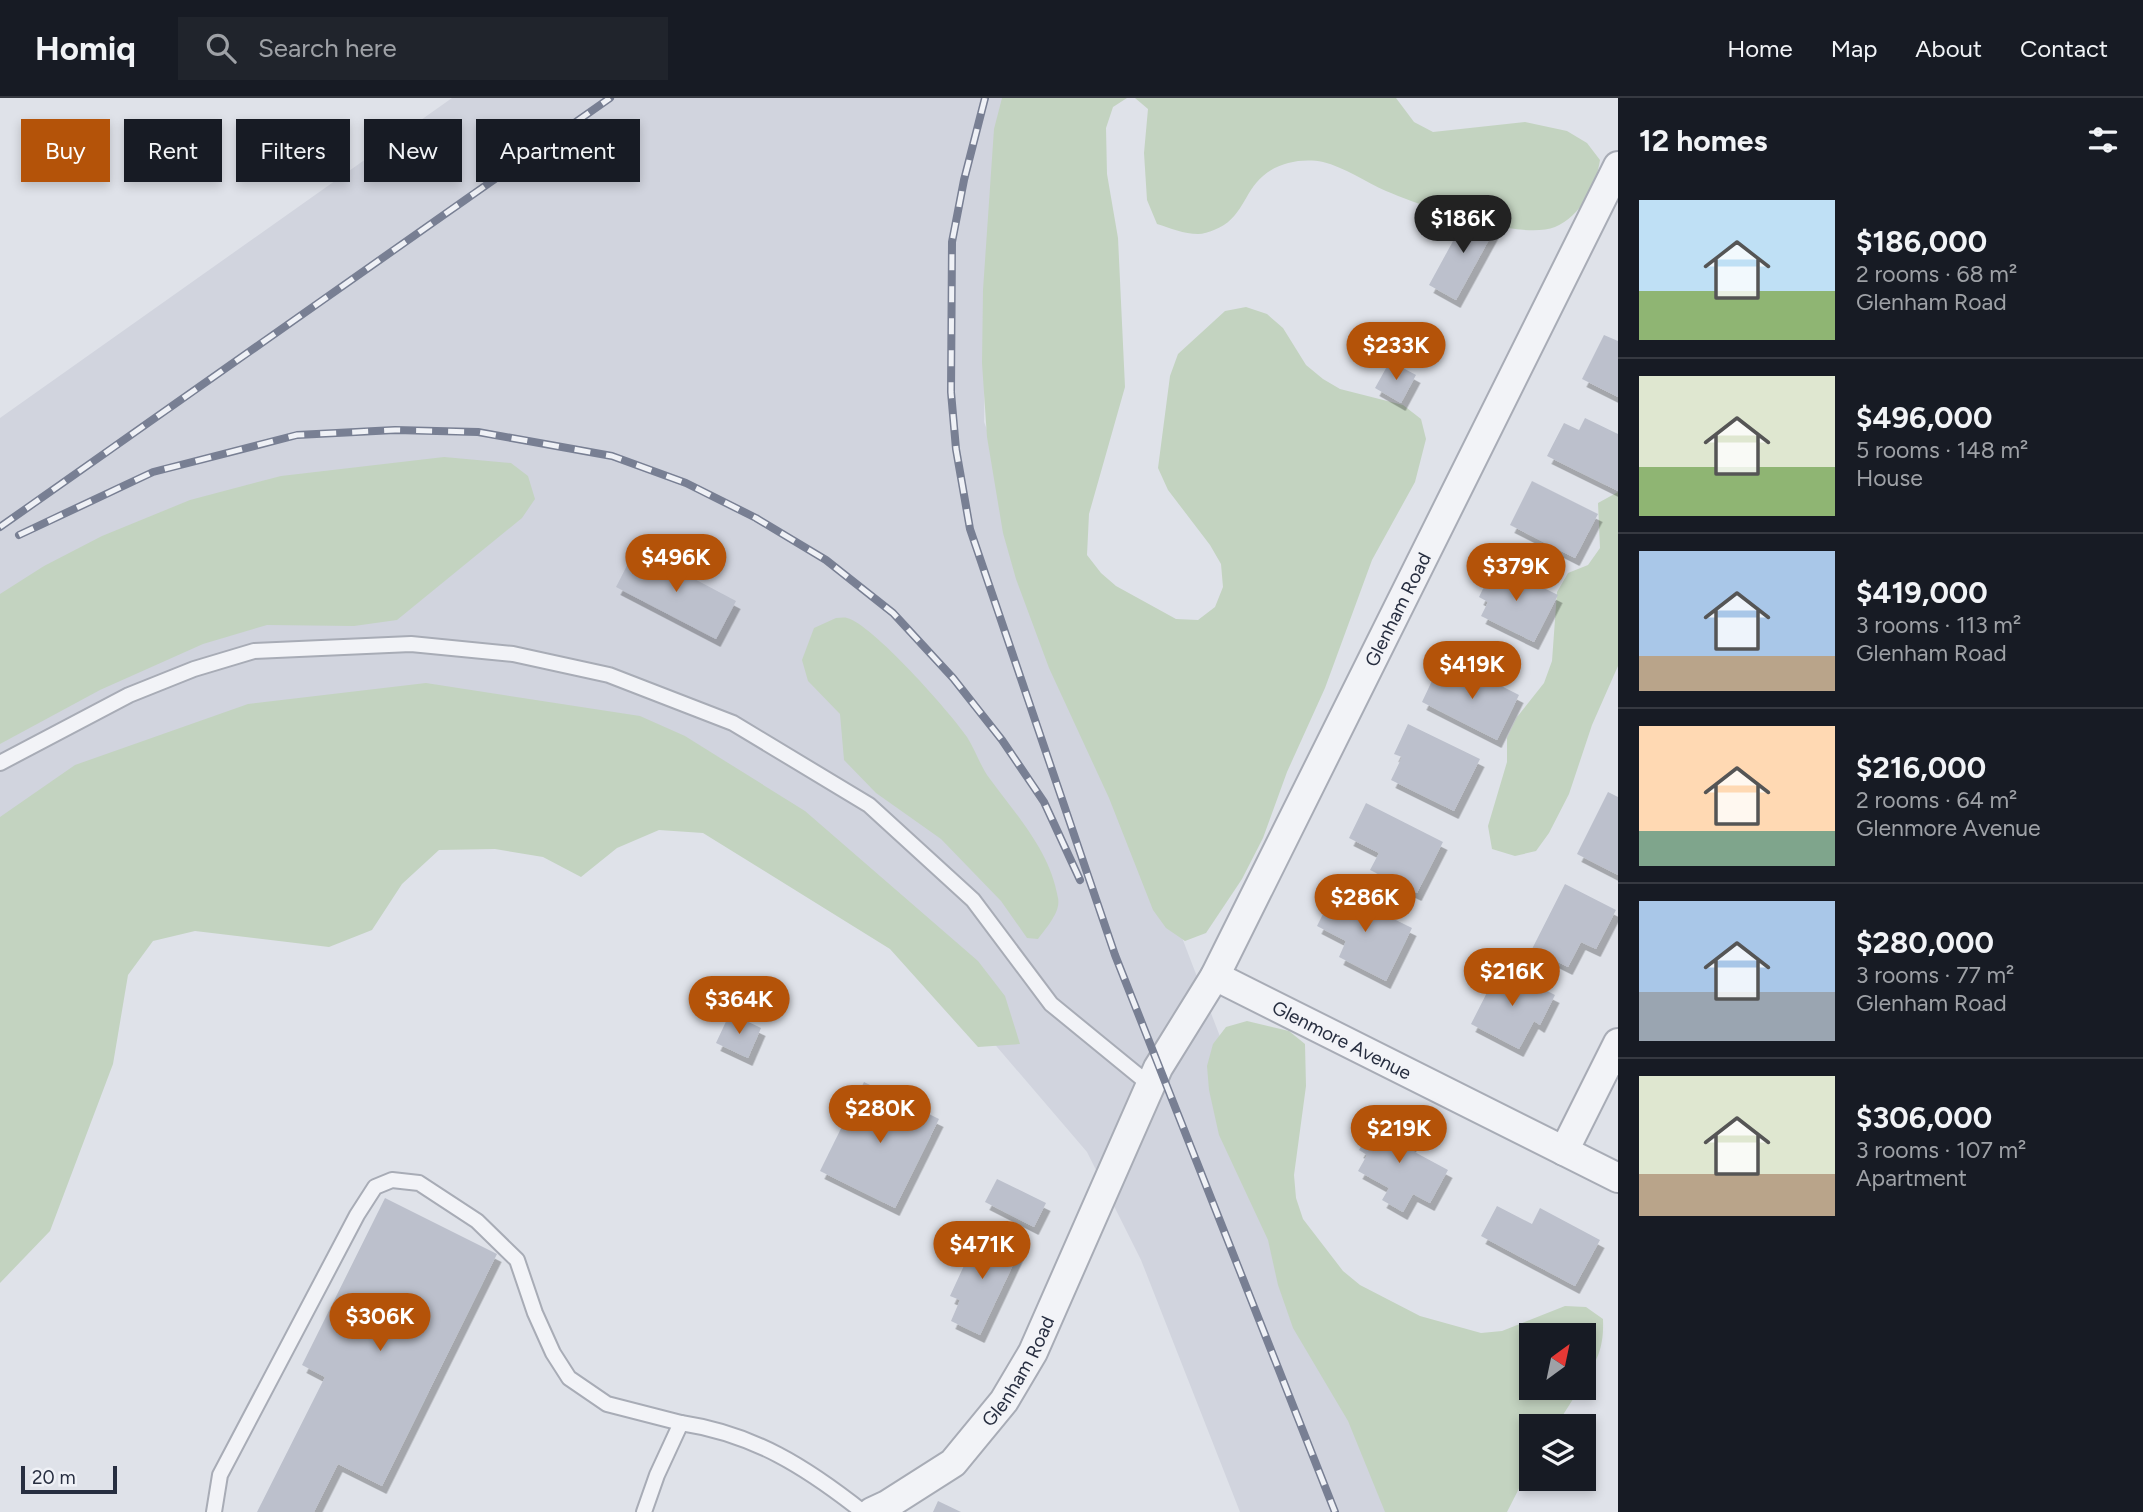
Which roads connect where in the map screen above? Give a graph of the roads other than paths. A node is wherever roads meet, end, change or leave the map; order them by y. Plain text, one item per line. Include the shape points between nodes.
1 (1618, 166) edge
2 (0, 763) edge
3 (1215, 976) junction
4 (1618, 1043) edge
5 (1154, 1076) junction
6 (1564, 1151) junction
7 (1618, 1178) edge
8 (681, 1423) junction
9 (214, 1512) edge
10 (644, 1512) edge
11 (863, 1512) edge
12 (872, 1512) edge

1 - 3 street, Glenham Road
2 - 5 lane via 129,695 254,650 411,644 513,654 609,676 733,723 869,805 973,900 1051,1004
3 - 5 street, Glenham Road
3 - 6 street, Glenmore Avenue
4 - 6 street
5 - 12 street, Glenham Road via 1033,1352 1004,1401 953,1463
6 - 7 street, Glenmore Avenue
8 - 9 lane via 607,1404 569,1378 544,1333 517,1260 477,1221 419,1183 392,1180 375,1187 351,1227 220,1475
8 - 10 lane
8 - 11 lane via 708,1427 771,1450 820,1478

